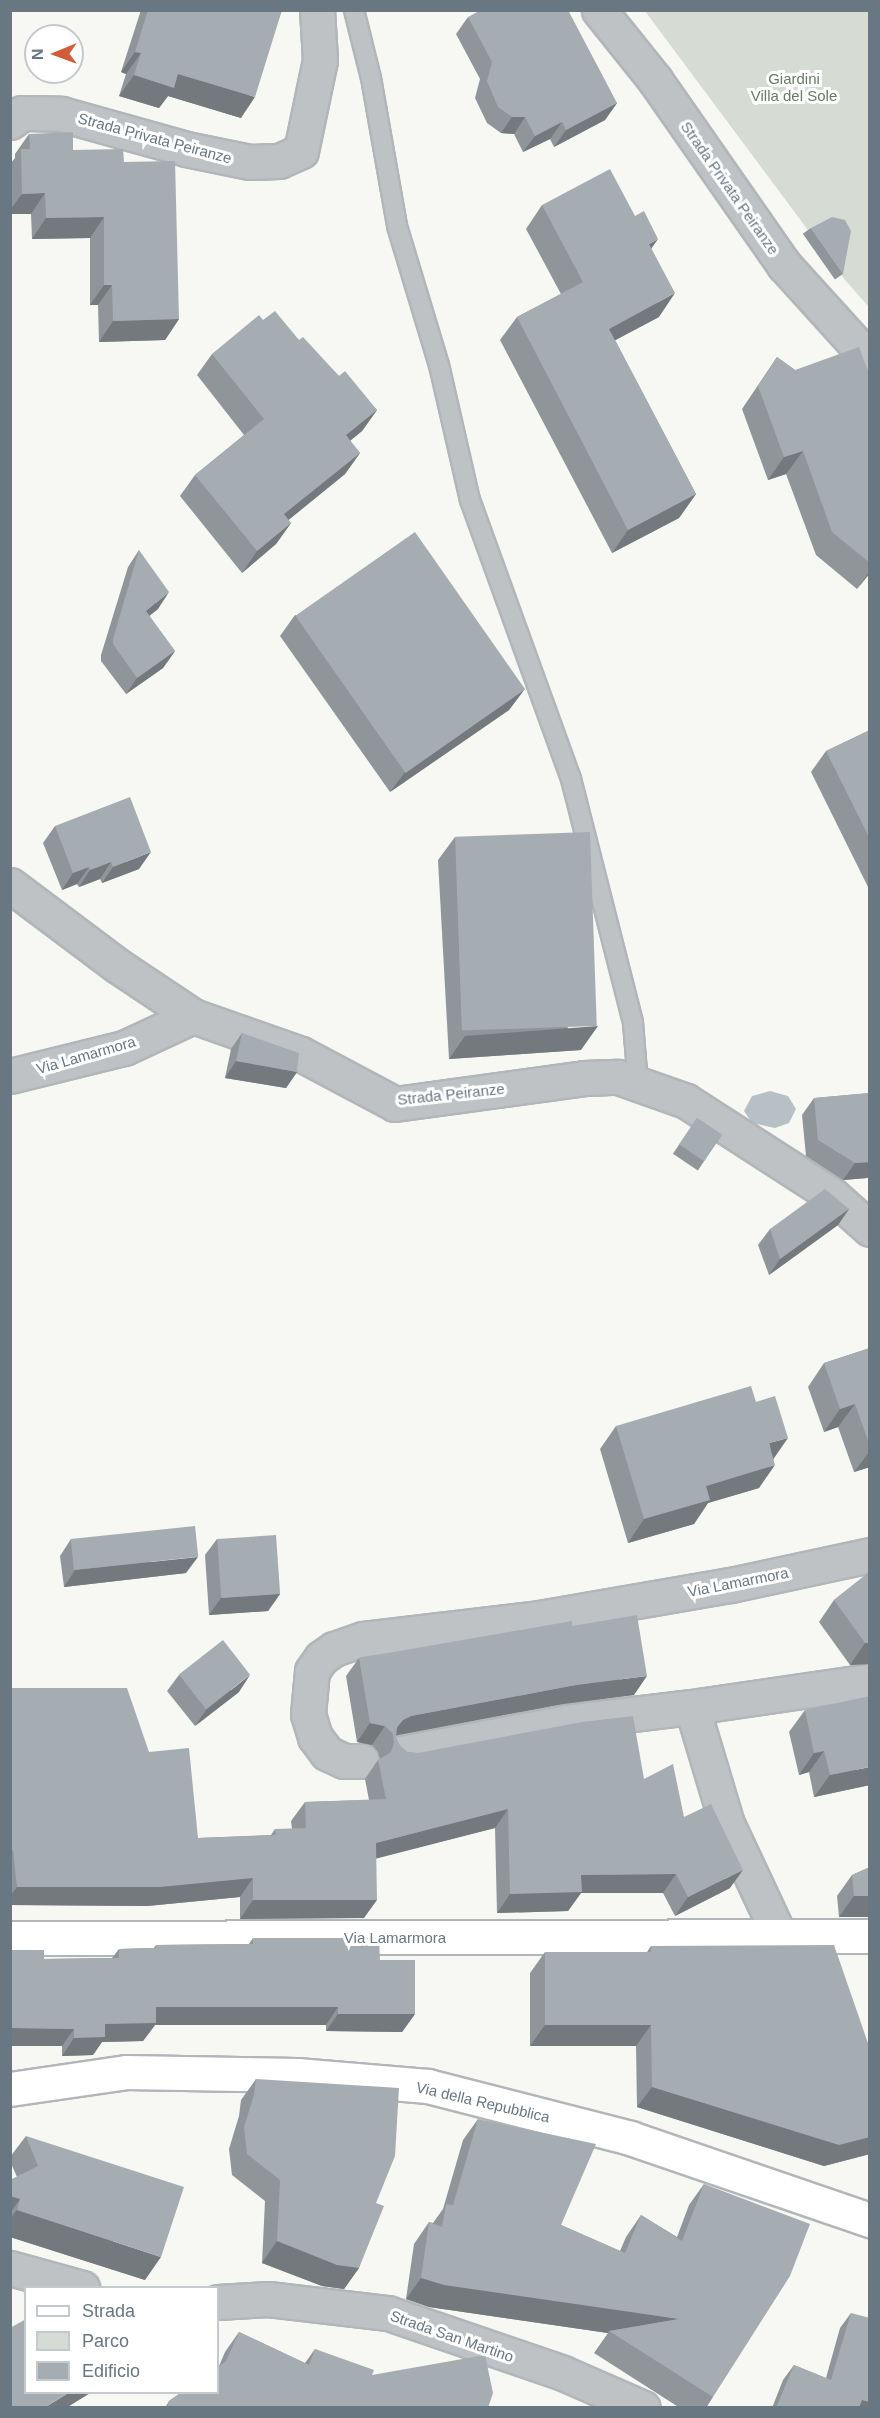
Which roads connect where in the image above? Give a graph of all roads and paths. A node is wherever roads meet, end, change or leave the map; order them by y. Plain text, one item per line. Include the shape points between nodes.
1 (317, 10) edge
2 (354, 10) edge
3 (599, 10) edge
4 (10, 122) edge
5 (870, 360) edge
6 (10, 885) edge
7 (193, 1016) junction
8 (10, 1076) edge
9 (638, 1084) junction
10 (870, 1229) edge
11 (870, 1555) edge
12 (870, 1681) edge
13 (692, 1707) junction
14 (401, 1753) edge
15 (362, 1761) dead end
16 (870, 1936) edge
17 (780, 1937) junction
18 (10, 1938) edge
19 (10, 2089) edge
20 (870, 2220) edge
21 (10, 2268) edge
22 (75, 2286) edge
23 (219, 2302) edge
24 (643, 2408) edge

1 - 4 street, Strada Privata Peiranze via 320,60 302,152 279,161 250,162 186,149 61,114 22,113
2 - 9 lane via 371,78 397,226 439,365 470,500 571,779 633,1023
3 - 5 street, Strada Privata Peiranze via 655,80 783,265
6 - 7 street, Strada Peiranze
7 - 8 street, Via Lamarmora via 124,1048
7 - 9 street, Strada Peiranze via 301,1054 395,1104 585,1078 618,1077
9 - 10 street, Strada Peiranze via 686,1101 832,1195
11 - 15 street, Via Lamarmora via 731,1585 539,1618 363,1639 334,1649 312,1671 308,1714 315,1737 327,1753 344,1761
12 - 13 street
13 - 14 street via 566,1722
13 - 17 street via 727,1824
16 - 17 main road, Via Lamarmora
17 - 18 main road, Via Lamarmora
19 - 20 main road, Via della Repubblica via 126,2072 297,2075 428,2086 630,2138
21 - 22 street
23 - 24 street, Strada San Martino via 268,2299 388,2313 563,2373

